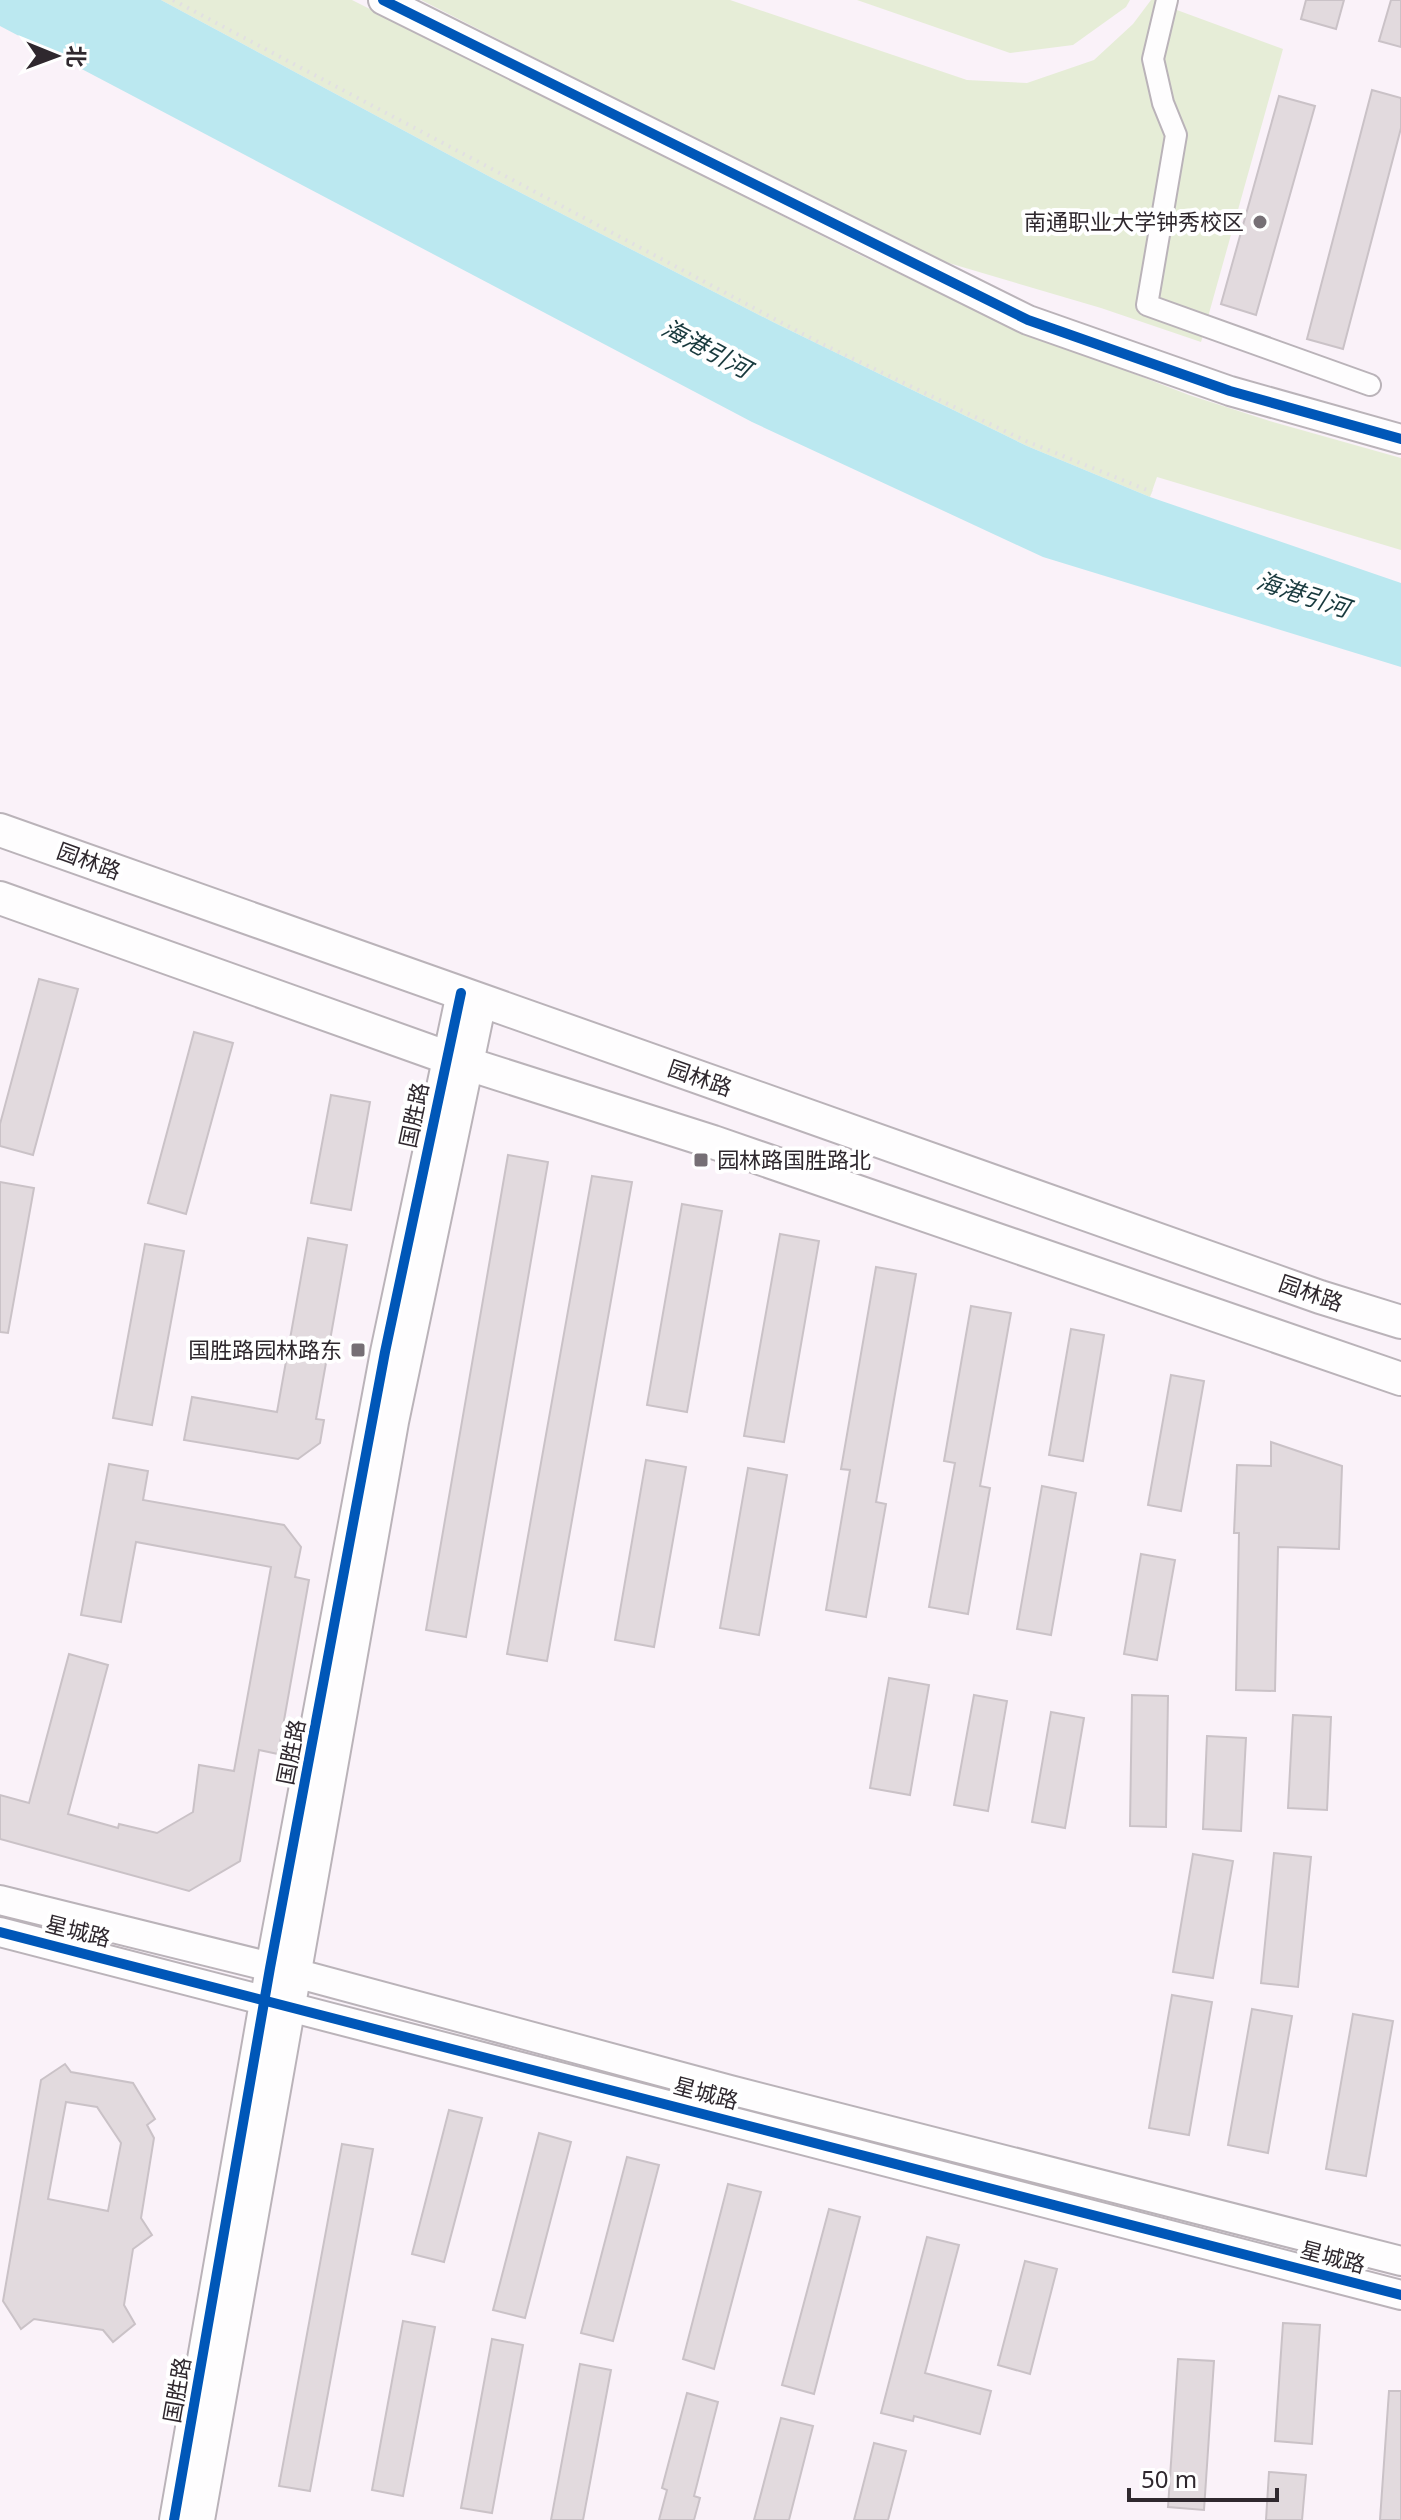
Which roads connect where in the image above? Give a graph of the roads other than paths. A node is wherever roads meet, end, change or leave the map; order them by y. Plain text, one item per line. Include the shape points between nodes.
1 (383, 0) edge
2 (1167, 0) edge
3 (1370, 385) dead end
4 (1401, 439) edge
5 (0, 830) edge
6 (0, 898) edge
7 (471, 997) junction
8 (457, 1060) junction
9 (1401, 1322) edge
10 (1401, 1379) edge
11 (0, 1900) edge
12 (0, 1932) edge
13 (282, 1971) junction
14 (277, 2002) junction
15 (1401, 2261) edge
16 (1401, 2295) edge
17 (174, 2520) edge
18 (200, 2520) edge

1 - 4 street via 1028,320 1230,391
2 - 3 street via 1153,59 1176,135 1147,305
5 - 7 main road, 园林路
6 - 8 main road
7 - 8 street, 国胜路
7 - 9 main road, 园林路
8 - 10 main road via 713,1142
8 - 13 street, 国胜路 via 394,1422
11 - 13 street, 星城路
12 - 14 street, 星城路
13 - 14 street, 国胜路
13 - 15 street, 星城路
14 - 16 street, 星城路
14 - 17 street, 国胜路
14 - 18 street, 国胜路

